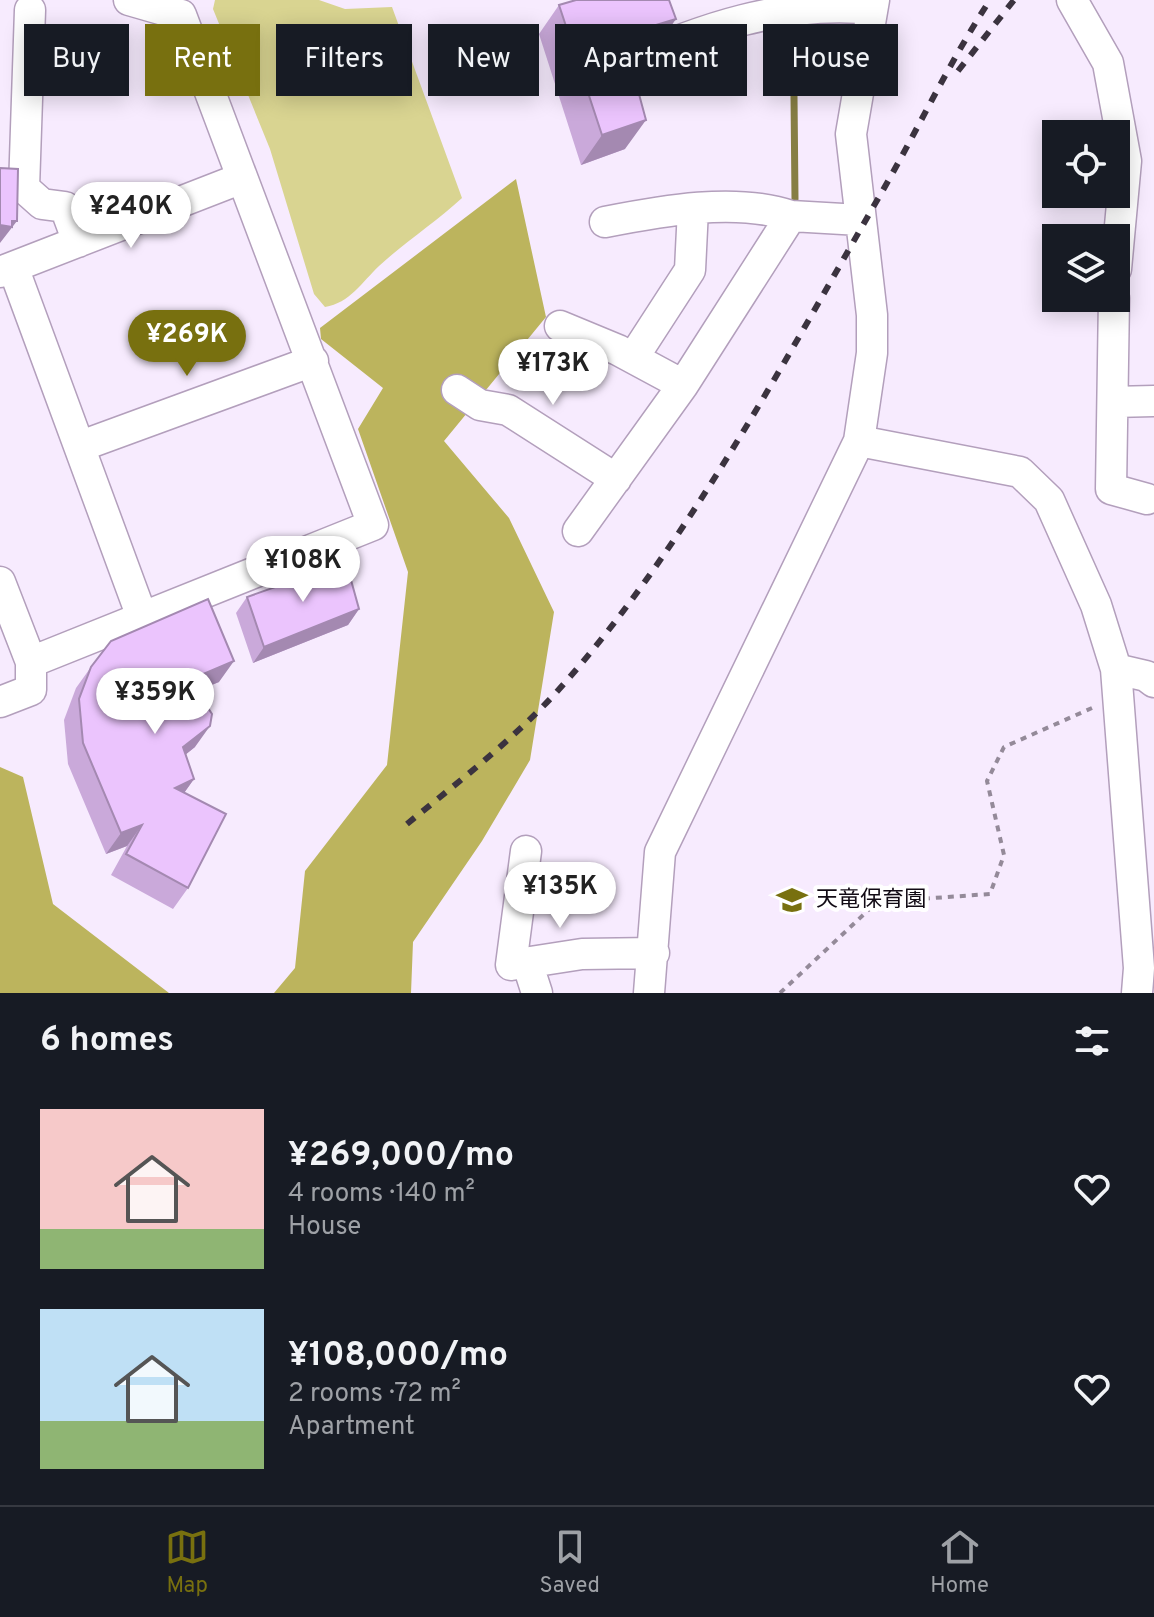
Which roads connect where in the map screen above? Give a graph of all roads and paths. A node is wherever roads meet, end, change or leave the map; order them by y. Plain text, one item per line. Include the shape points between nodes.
1 (129, 0) edge
2 (1072, 0) edge
3 (873, 4) edge
4 (182, 8) edge
5 (30, 10) dead end
6 (718, 24) edge
7 (242, 178) junction
8 (693, 209) junction
9 (791, 216) junction
10 (860, 220) junction
11 (605, 222) dead end
12 (1120, 224) edge
13 (78, 242) junction
14 (6, 269) edge
15 (1114, 312) edge
16 (560, 326) dead end
17 (633, 358) junction
18 (313, 361) junction
19 (683, 385) junction
20 (457, 390) dead end
21 (1154, 401) edge
22 (1113, 402) junction
23 (859, 441) junction
24 (81, 446) junction
25 (616, 479) junction
26 (1147, 499) dead end
27 (578, 531) dead end
28 (0, 582) edge
29 (142, 617) junction
30 (31, 662) junction
31 (1154, 682) edge
32 (1116, 684) junction
33 (0, 702) edge
34 (526, 851) dead end
35 (654, 953) junction
36 (527, 962) junction
37 (1143, 978) edge
38 (537, 993) edge
39 (649, 993) edge
40 (780, 993) edge

1 - 4 street
2 - 12 street via 1108,63 1126,161
3 - 6 street via 789,7
3 - 10 street via 851,134
4 - 7 street
5 - 13 street via 24,188 42,204 65,207
7 - 13 street
7 - 18 street
8 - 9 street via 773,209
8 - 11 street
8 - 17 street via 690,270
9 - 10 street
9 - 19 street
10 - 23 street via 872,353
13 - 14 street
14 - 24 street
15 - 22 street
16 - 17 street
17 - 19 street
18 - 24 street
18 - 29 street via 373,525
19 - 25 street
20 - 25 street via 480,405 508,410
21 - 22 street
22 - 26 street via 1111,489
23 - 32 street via 1020,472 1049,500 1096,605
23 - 35 street via 660,852
24 - 29 street
25 - 27 street
28 - 30 street
29 - 30 street
30 - 33 street via 31,690
31 - 32 street via 1146,676
32 - 37 street
32 - 40 path via 1004,747 987,781 1004,855 990,894 877,902
34 - 36 street via 511,965
35 - 36 street via 582,954
35 - 39 street
36 - 38 street

